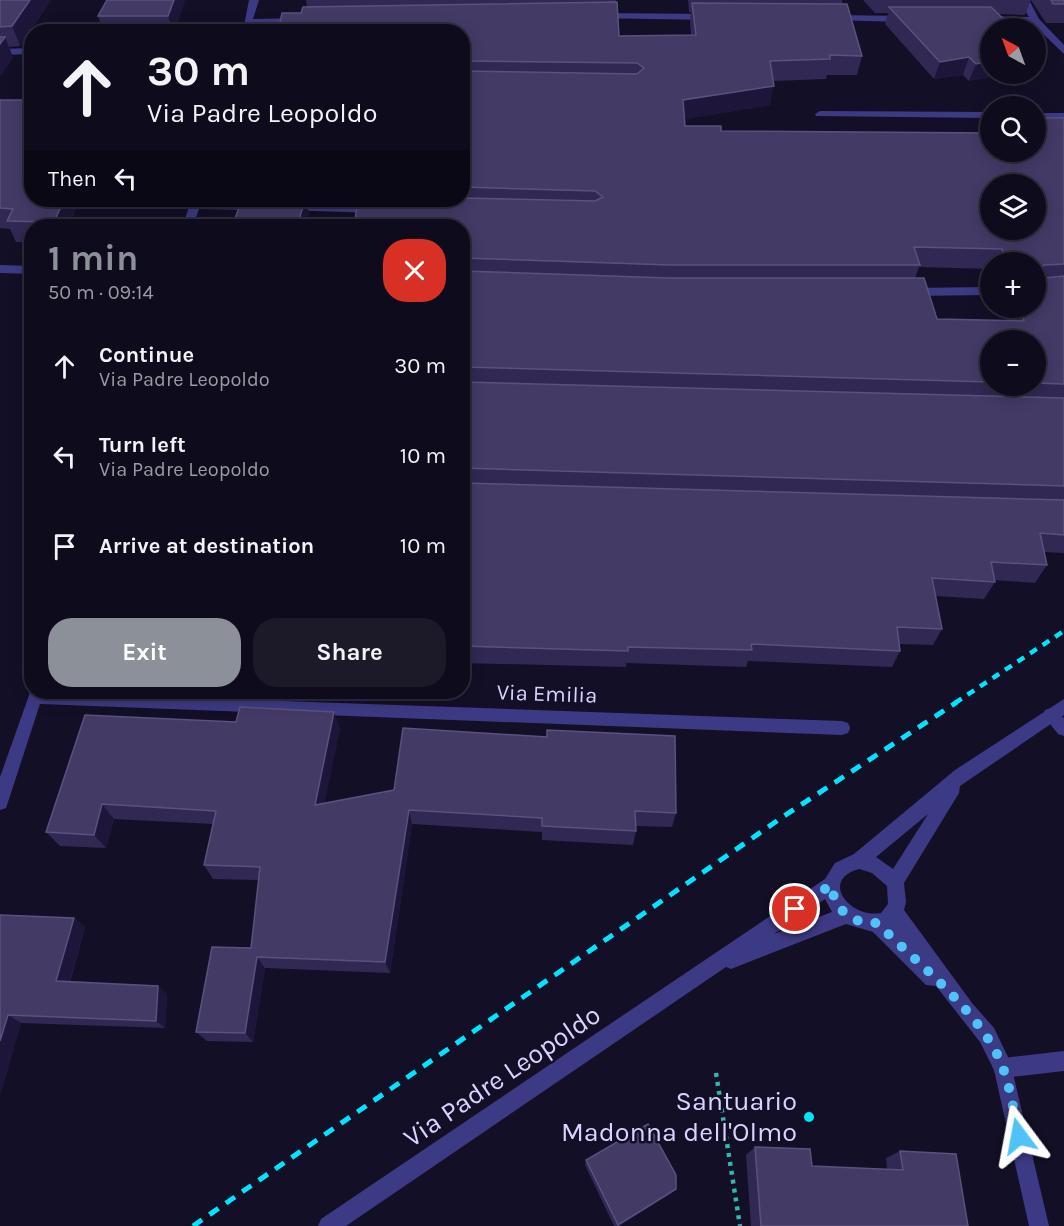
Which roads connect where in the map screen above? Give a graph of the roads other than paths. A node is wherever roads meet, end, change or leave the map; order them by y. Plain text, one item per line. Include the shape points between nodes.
1 (254, 0) edge
2 (1024, 0) edge
3 (589, 16) edge
4 (718, 17) edge
5 (824, 18) edge
6 (1034, 18) edge
7 (918, 19) edge
8 (976, 19) edge
9 (980, 19) edge
10 (308, 21) edge
11 (248, 24) edge
12 (271, 24) edge
13 (1046, 32) edge
14 (24, 51) edge
15 (1064, 51) edge
16 (0, 52) edge
17 (820, 114) dead end
18 (980, 115) edge
19 (1046, 116) edge
20 (1064, 116) edge
21 (273, 207) edge
22 (384, 210) edge
23 (0, 269) edge
24 (24, 270) edge
25 (980, 291) edge
26 (900, 292) edge
27 (34, 699) edge
28 (155, 699) edge
29 (1058, 711) edge
30 (842, 728) dead end
31 (1064, 729) edge
32 (961, 775) junction
33 (0, 802) edge
34 (859, 861) junction
35 (895, 882) junction
36 (831, 885) junction
37 (894, 912) junction
38 (846, 915) junction
39 (877, 923) junction
40 (706, 970) junction
41 (965, 1010) junction
42 (1064, 1061) edge
43 (1003, 1068) junction
44 (328, 1226) edge
45 (1040, 1226) edge

1 - 11 street
2 - 6 street
3 - 4 street
5 - 7 street
8 - 9 street
10 - 12 street
13 - 15 street
14 - 16 street
17 - 18 street
19 - 20 street
21 - 22 street
23 - 24 street
25 - 26 street
27 - 33 street
28 - 30 street, Via Emilia
29 - 31 street
29 - 32 street, Via Padre Leopoldo
32 - 34 street, Via Padre Leopoldo
32 - 35 street, Via Padre Leopoldo
34 - 35 street via 877,866
34 - 36 street, Via Padre Leopoldo via 846,864
35 - 37 street via 898,903
36 - 38 street via 837,906
36 - 40 street, Via Padre Leopoldo
37 - 39 street
37 - 41 street
38 - 39 street via 866,924
38 - 40 street, Via Padre Leopoldo
39 - 41 street
40 - 44 street, Via Padre Leopoldo
41 - 43 street via 987,1035
42 - 43 street
43 - 45 street

